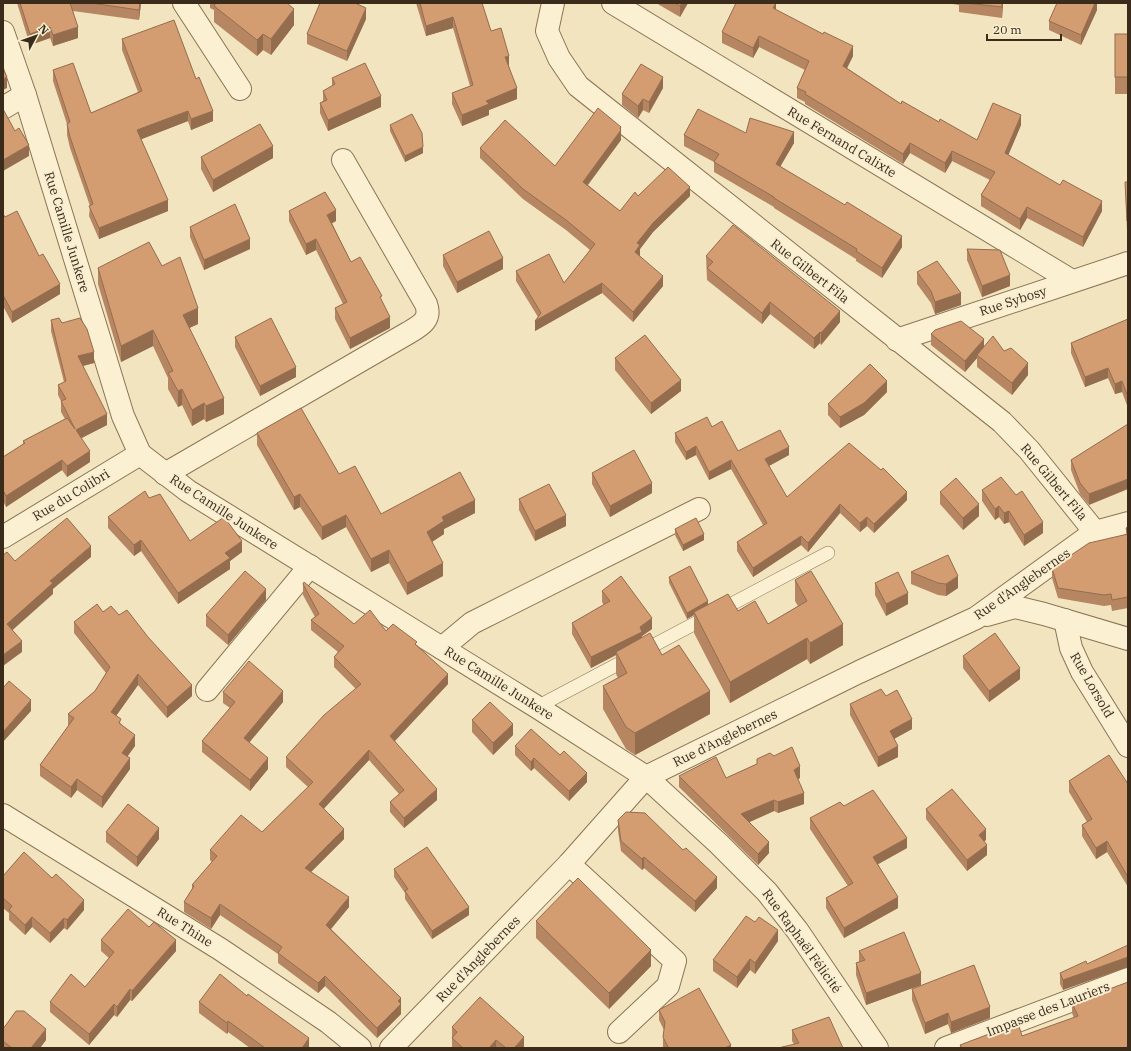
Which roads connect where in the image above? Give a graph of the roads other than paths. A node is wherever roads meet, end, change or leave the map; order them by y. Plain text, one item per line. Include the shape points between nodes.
1 (184, 3) edge
2 (552, 3) edge
3 (613, 3) edge
4 (3, 32) edge
5 (240, 89) dead end
6 (25, 96) junction
7 (3, 108) edge
8 (343, 160) dead end
9 (1128, 263) edge
10 (1072, 281) junction
11 (897, 340) junction
12 (140, 454) junction
13 (165, 474) junction
14 (699, 510) dead end
15 (1128, 523) edge
16 (1094, 532) junction
17 (3, 537) edge
18 (828, 554) dead end
19 (310, 566) junction
20 (976, 618) junction
21 (1065, 620) junction
22 (1128, 639) edge
23 (442, 648) junction
24 (207, 690) dead end
25 (537, 707) junction
26 (1128, 746) edge
27 (646, 777) junction
28 (3, 815) edge
29 (569, 864) junction
30 (1128, 979) edge
31 (620, 1032) dead end
32 (360, 1048) edge
33 (391, 1048) edge
34 (877, 1048) edge
35 (946, 1048) edge

1 - 5 street
2 - 11 street, Rue Gilbert Fila via 546,31 559,58 578,86
3 - 10 street, Rue Fernand Calixte
4 - 6 street, Rue Camille Junkere
6 - 7 street
6 - 12 street, Rue Camille Junkere via 110,376 123,416
8 - 13 street via 426,304 429,312 427,318 423,324 408,333
9 - 10 street, Rue Sybosy
10 - 11 street, Rue Sybosy
11 - 16 street, Rue Gilbert Fila via 1002,422
12 - 13 street, Rue Camille Junkere
12 - 17 street, Rue du Colibri
13 - 19 street, Rue Camille Junkere via 188,491
14 - 23 street via 472,623
15 - 16 street, Rue d'Anglebernes
16 - 20 street, Rue d'Anglebernes
18 - 25 lane
19 - 23 street, Rue Camille Junkere
19 - 24 street
20 - 21 street via 1015,607
20 - 27 street, Rue d'Anglebernes
21 - 22 street
21 - 26 street, Rue Lorsold via 1071,648 1082,672
23 - 25 street, Rue Camille Junkere
25 - 27 street, Rue Camille Junkere
27 - 29 street, Rue d'Anglebernes
27 - 34 street, Rue Raphaël Félicité via 767,892 797,930
28 - 32 street, Rue Thine via 220,949 328,1022
29 - 31 street via 675,961 668,986
29 - 33 street, Rue d'Anglebernes
30 - 35 street, Impasse des Lauriers

